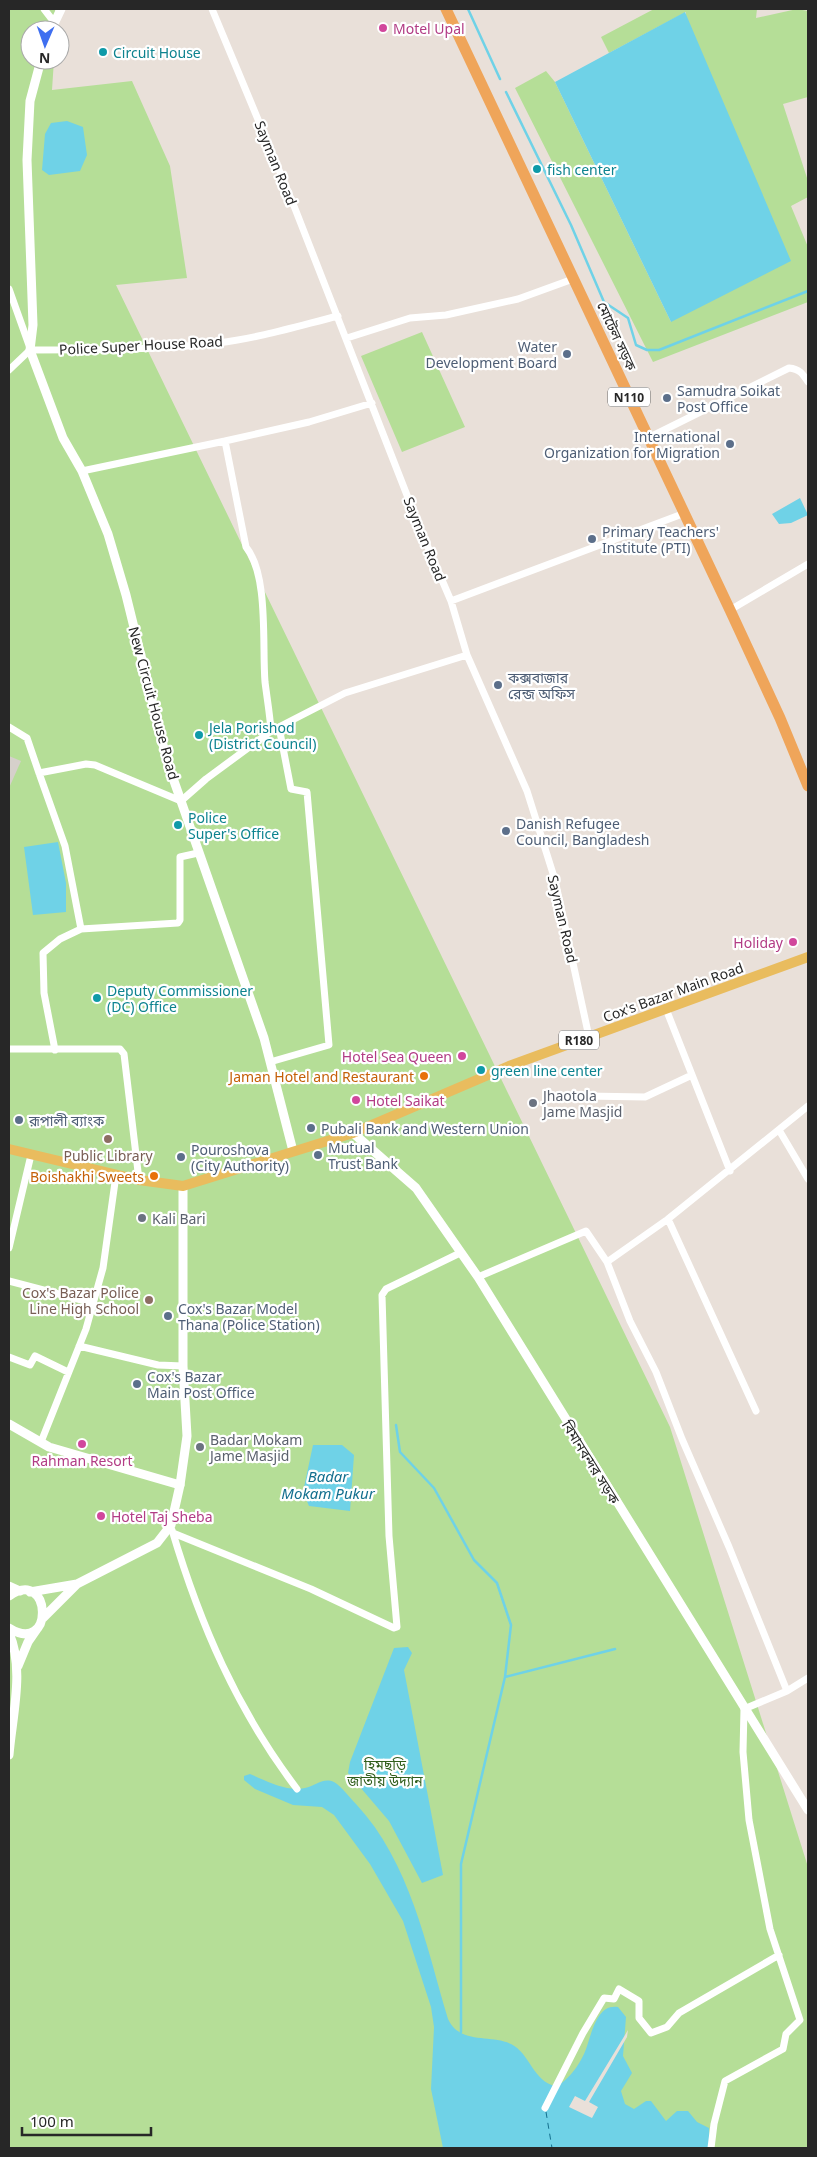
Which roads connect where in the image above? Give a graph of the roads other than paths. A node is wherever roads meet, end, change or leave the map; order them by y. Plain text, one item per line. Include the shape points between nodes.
1 (212, 9) edge
2 (446, 9) edge
3 (38, 70) edge
4 (573, 279) junction
5 (9, 289) edge
6 (338, 316) junction
7 (347, 338) junction
8 (30, 350) junction
9 (9, 370) edge
10 (808, 382) edge
11 (372, 402) junction
12 (648, 438) junction
13 (225, 440) junction
14 (82, 471) junction
15 (685, 514) junction
16 (808, 564) edge
17 (451, 601) junction
18 (730, 610) junction
19 (467, 655) junction
20 (9, 727) edge
21 (279, 727) junction
22 (271, 731) junction
23 (40, 773) junction
24 (808, 786) edge
25 (181, 801) junction
26 (198, 854) junction
27 (81, 929) junction
28 (808, 957) edge
29 (666, 1009) junction
30 (589, 1037) junction
31 (9, 1049) edge
32 (55, 1050) junction
33 (270, 1062) junction
34 (692, 1075) junction
35 (574, 1098) dead end
36 (808, 1106) edge
37 (779, 1130) junction
38 (352, 1133) junction
39 (9, 1149) edge
40 (293, 1152) junction
41 (31, 1155) junction
42 (730, 1171) junction
43 (116, 1175) junction
44 (808, 1179) edge
45 (139, 1180) junction
46 (183, 1186) junction
47 (668, 1219) junction
48 (9, 1248) edge
49 (460, 1253) junction
50 (607, 1262) junction
51 (478, 1277) junction
52 (9, 1281) edge
53 (93, 1303) junction
54 (78, 1346) junction
55 (9, 1357) edge
56 (183, 1366) junction
57 (68, 1372) junction
58 (756, 1411) dead end
59 (9, 1424) edge
60 (41, 1442) junction
61 (180, 1485) junction
62 (172, 1529) junction
63 (77, 1584) junction
64 (9, 1586) edge
65 (25, 1591) junction
66 (9, 1596) edge
67 (41, 1622) junction
68 (9, 1628) edge
69 (9, 1633) edge
70 (17, 1671) junction
71 (808, 1678) edge
72 (787, 1691) junction
73 (744, 1709) junction
74 (9, 1755) edge
75 (296, 1789) dead end
76 (808, 1810) edge
77 (778, 1955) junction
78 (545, 2108) dead end
79 (711, 2148) edge

1 - 6 street, Sayman Road
2 - 4 highway, মোটেল সড়ক / N110
3 - 8 street via 30,101 27,160 33,325
4 - 7 street via 518,299 446,315 410,318
4 - 12 highway, মোটেল সড়ক / N110
5 - 8 street, New Circuit House Road
6 - 7 street, Sayman Road
6 - 8 street, Police Super House Road via 268,334 219,342 160,347
7 - 11 street, Sayman Road
8 - 9 street
8 - 14 street, New Circuit House Road via 62,438
10 - 12 street via 796,368 789,368
11 - 13 street via 309,422
11 - 17 street, Sayman Road
12 - 15 highway, মোটেল সড়ক / N110
13 - 14 street
13 - 22 street via 246,547 254,559 259,585
14 - 25 street, New Circuit House Road via 108,534 124,586 167,761
15 - 17 street
15 - 18 highway, মোটেল সড়ক / N110
16 - 18 street
17 - 19 street, Sayman Road
18 - 24 highway, মোটেল সড়ক / N110
19 - 21 street via 345,693
19 - 30 street, Sayman Road via 530,800 555,880
20 - 23 street via 27,738
21 - 22 street
21 - 33 street via 291,789 306,792 329,1045
22 - 25 street
23 - 25 street via 95,765
23 - 27 street via 65,846
25 - 26 street, New Circuit House Road
26 - 27 street via 180,857 178,923
26 - 33 street, New Circuit House Road
27 - 32 street via 60,939 43,953 44,993
28 - 29 main road, Cox's Bazar Main Road / R180
29 - 30 main road, Cox's Bazar Main Road / R180
29 - 34 street
30 - 38 main road, Cox's Bazar Main Road / R180 via 510,1066
31 - 32 street
32 - 45 street via 113,1048 124,1054
33 - 40 street, New Circuit House Road
34 - 35 street via 645,1097
34 - 42 street
36 - 37 street
37 - 42 street
37 - 44 street
38 - 40 main road, R180
38 - 49 street, বিমানবন্দর সড়ক via 416,1188
39 - 41 main road, R180
40 - 46 main road, R180
41 - 43 main road, R180
41 - 48 street
42 - 47 street
43 - 45 main road, R180
43 - 53 street via 103,1268
45 - 46 main road, R180
46 - 56 street
47 - 50 street
47 - 58 street
49 - 51 street, বিমানবন্দর সড়ক
49 - 62 street via 386,1289 382,1295 389,1536 397,1627
50 - 51 street via 586,1230
50 - 72 street via 630,1321 656,1372
51 - 73 street, বিমানবন্দর সড়ক
52 - 53 street
53 - 54 street
54 - 56 street via 158,1365
54 - 57 street
55 - 57 street via 30,1365 35,1356
56 - 61 street via 187,1436
57 - 60 street
59 - 60 street
60 - 61 street via 106,1465
61 - 62 street
62 - 63 street via 157,1543
62 - 75 street via 209,1638 244,1709
63 - 65 street
63 - 67 street
64 - 65 street
65 - 66 street
65 - 67 street via 36,1595 43,1605
67 - 68 street via 34,1630 22,1633
67 - 70 street via 28,1642
69 - 70 street
70 - 74 street
71 - 72 street
72 - 73 street
73 - 76 street, বিমানবন্দর সড়ক
73 - 77 street via 743,1752 749,1820
77 - 78 street via 679,2013 667,2027 651,2033 639,2018 639,2001 619,1989 614,1999 604,1998
77 - 79 street via 800,2020 786,2034 783,2049 725,2081

